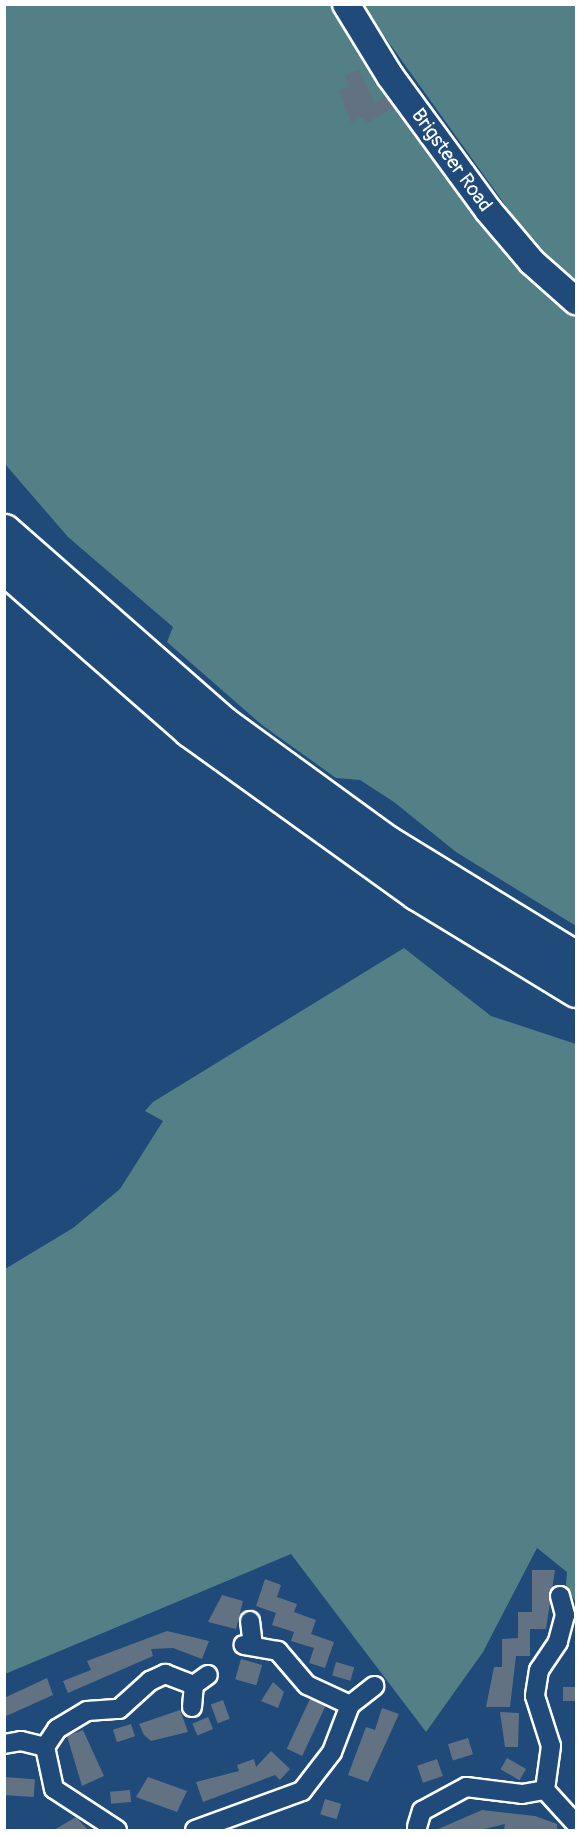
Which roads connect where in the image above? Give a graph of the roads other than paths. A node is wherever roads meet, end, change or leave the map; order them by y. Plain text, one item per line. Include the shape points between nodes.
1 (346, 4) edge
2 (576, 302) edge
3 (4, 531) edge
4 (4, 567) edge
5 (576, 958) edge
6 (576, 990) edge
7 (560, 1596) dead end
8 (250, 1621) dead end
9 (374, 1686) dead end
10 (351, 1706) junction
11 (192, 1707) dead end
12 (4, 1744) edge
13 (45, 1747) junction
14 (545, 1790) junction
15 (576, 1824) edge
16 (417, 1827) dead end
17 (117, 1830) edge
18 (195, 1830) edge

1 - 2 street, Brigsteer Road via 381,63 488,210 532,262
3 - 5 highway via 224,724 388,843
4 - 6 highway via 199,737 417,893
7 - 14 street via 565,1615 558,1642 539,1670 535,1696 550,1746
8 - 10 street via 248,1645 278,1651 307,1685
9 - 10 street
10 - 18 street via 332,1752 302,1791
11 - 13 street via 201,1680 165,1674 119,1709 87,1711 67,1723
12 - 13 street via 21,1741
13 - 17 street via 54,1789
14 - 15 street
14 - 16 street via 522,1794 466,1787 422,1811

